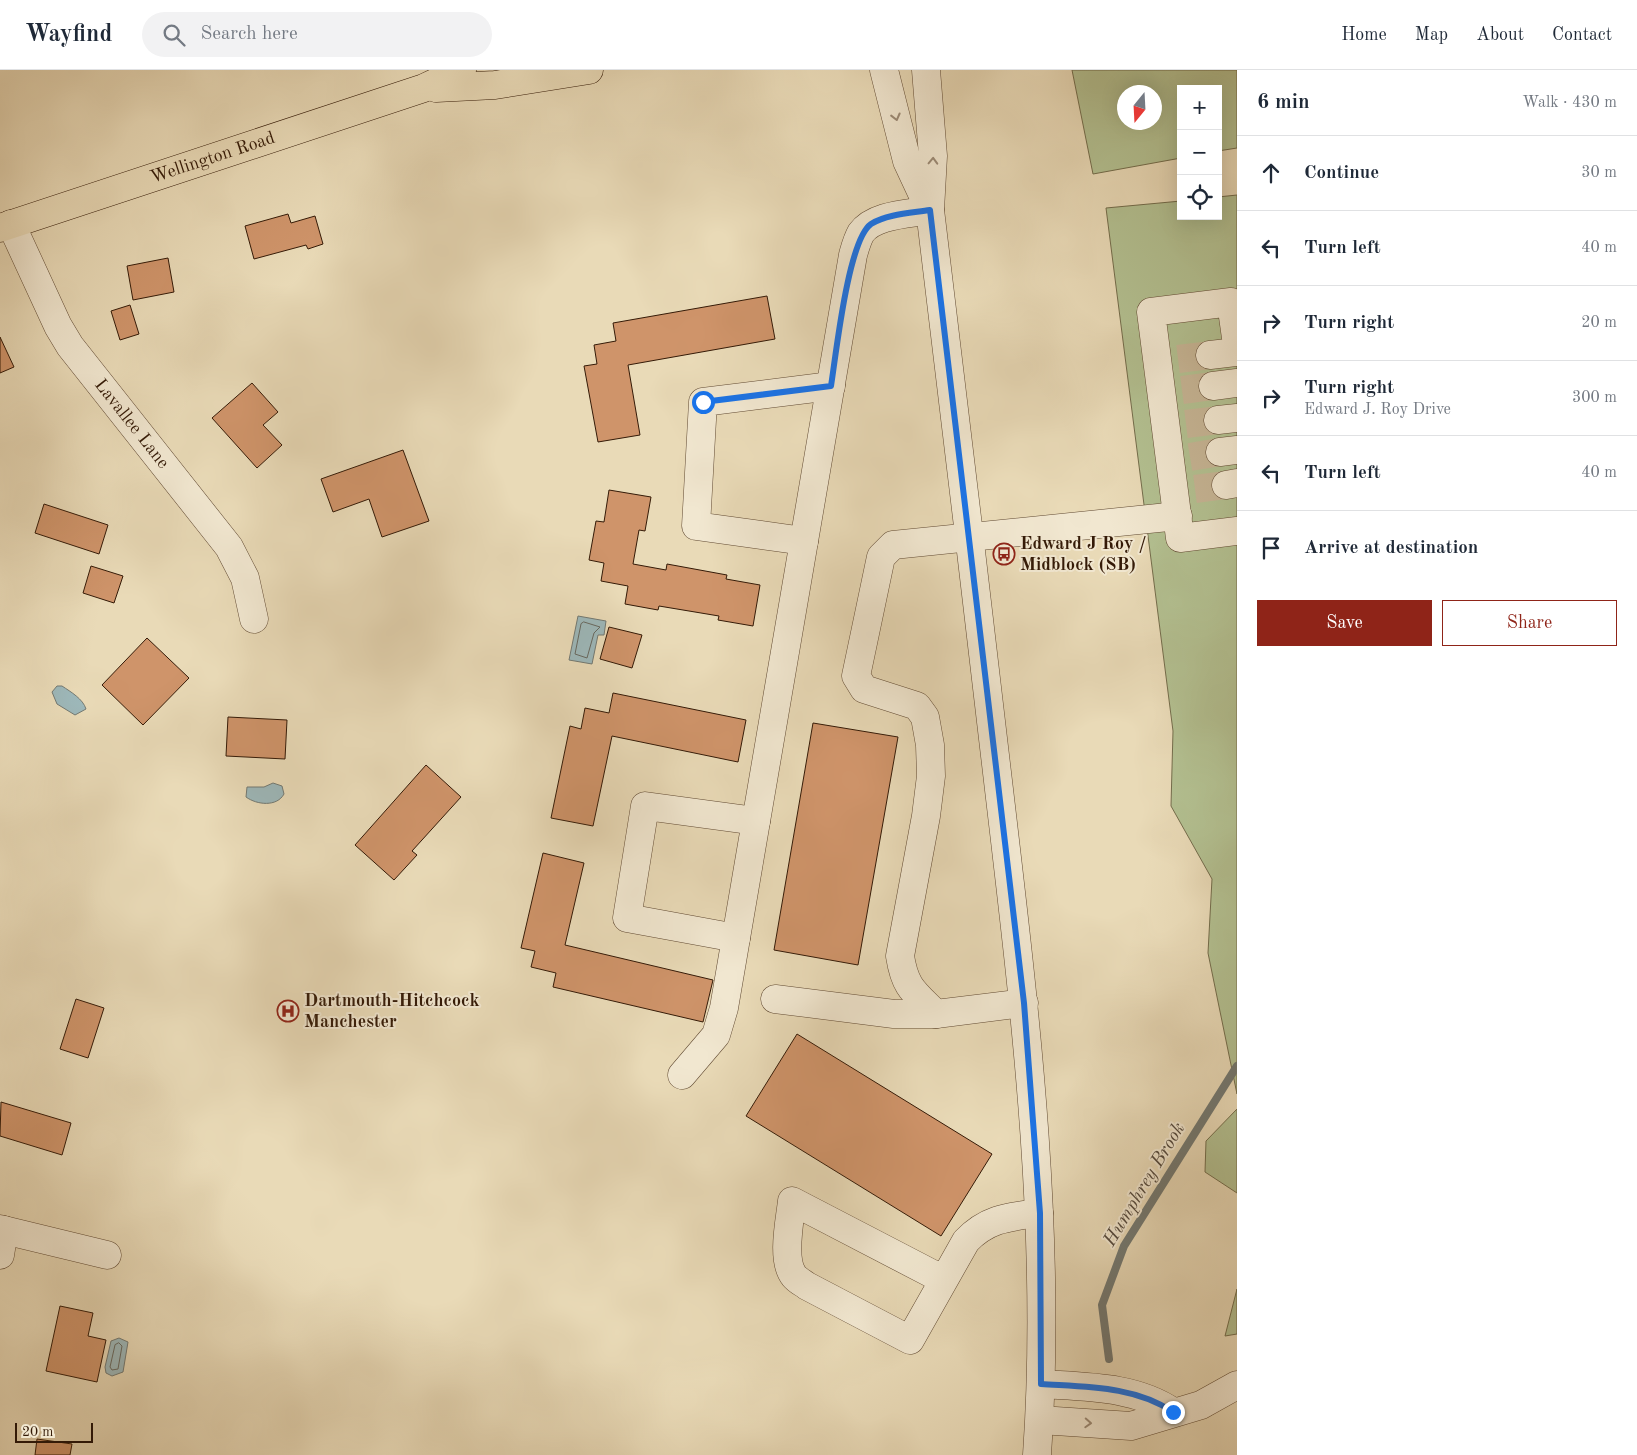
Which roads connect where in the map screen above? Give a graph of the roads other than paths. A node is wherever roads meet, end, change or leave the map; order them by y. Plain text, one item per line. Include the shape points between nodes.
1 (462, 70) edge
2 (589, 70) edge
3 (884, 70) edge
4 (926, 70) edge
5 (424, 88) junction
6 (930, 210) junction
7 (6, 226) edge
8 (1237, 341) edge
9 (1210, 355) tunnel mouth
10 (831, 386) junction
11 (1182, 499) junction
12 (1237, 531) edge
13 (970, 537) junction
14 (804, 541) junction
15 (254, 619) dead end
16 (756, 822) junction
17 (736, 938) junction
18 (775, 999) dead end
19 (1024, 1003) junction
20 (936, 1014) junction
21 (682, 1076) dead end
22 (1040, 1213) junction
23 (1, 1238) edge
24 (107, 1255) dead end
25 (944, 1280) junction
26 (1041, 1384) junction
27 (1237, 1385) edge
28 (1173, 1412) junction
29 (1040, 1420) junction
30 (1037, 1455) edge

1 - 5 main road, Wellington Road
2 - 5 main road, Wellington Road via 495,85
3 -> 6 street via 908,161
6 -> 4 street via 933,156
5 - 7 main road, Wellington Road
6 - 10 street via 880,219 862,232 853,255
6 - 13 street
7 - 15 street, Lavallee Lane via 70,346 230,547 245,578
8 - 9 street
8 - 11 street via 1231,302 1152,312 1168,360
10 - 14 street
10 - 14 street via 703,402 696,526
11 - 12 street via 1180,538
11 - 13 street
13 - 19 street
13 - 20 street via 893,545 881,557 856,676 864,689 917,706 926,717 930,745 926,816 900,956 908,986
14 - 16 street
16 - 17 street
16 - 17 street via 645,806 627,918
17 - 21 street via 716,1036
18 - 20 street via 894,1014
19 - 20 street
19 - 22 street
22 - 25 street via 992,1221 978,1229 966,1241
22 - 26 street
23 - 24 street
25 - 25 street via 893,1254 792,1201 787,1251 790,1268 794,1276 815,1291 910,1340
26 - 28 street via 1131,1393 1157,1401
26 - 29 street
27 - 28 street via 1201,1405
29 -> 28 street via 1131,1426
29 - 30 street

